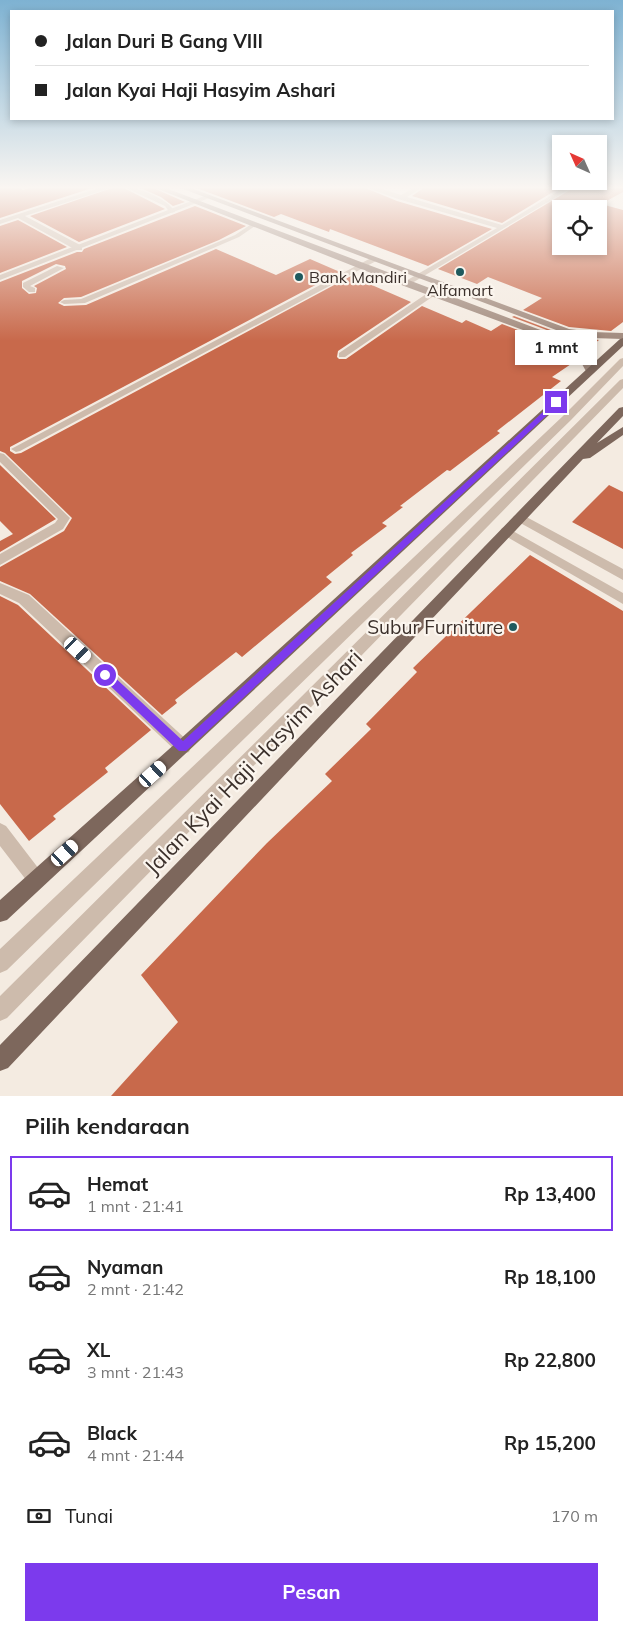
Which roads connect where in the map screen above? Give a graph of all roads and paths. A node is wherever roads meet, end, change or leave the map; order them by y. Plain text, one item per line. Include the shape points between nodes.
1 (61, 238) edge
2 (104, 238) edge
3 (232, 238) edge
4 (287, 238) edge
5 (316, 238) edge
6 (484, 238) edge
7 (79, 248) junction
8 (374, 260) junction
9 (362, 267) junction
10 (60, 268) dead end
11 (420, 277) junction
12 (0, 278) edge
13 (407, 284) junction
14 (444, 286) junction
15 (32, 290) dead end
16 (433, 294) junction
17 (64, 302) dead end
18 (623, 336) edge
19 (623, 341) edge
20 (342, 354) dead end
21 (623, 361) edge
22 (590, 371) junction
23 (623, 382) edge
24 (623, 410) edge
25 (623, 430) edge
26 (16, 449) dead end
27 (0, 456) edge
28 (567, 469) junction
29 (519, 517) junction
30 (506, 531) junction
31 (0, 560) edge
32 (623, 574) edge
33 (0, 588) edge
34 (623, 599) edge
35 (182, 747) junction
36 (0, 832) edge
37 (36, 879) junction
38 (0, 913) edge
39 (0, 963) edge
40 (0, 1011) edge
41 (0, 1060) edge

1 - 7 street
2 - 7 street
3 - 17 street via 82,301
4 - 9 main road
5 - 8 main road
6 - 11 street
7 - 12 street
8 - 9 street
8 - 11 main road
9 - 13 main road
9 - 26 street
10 - 15 street via 26,284
11 - 13 street
11 - 14 main road
13 - 16 main road
14 - 16 street
14 - 18 main road via 567,331
16 - 20 street
16 - 22 main road via 570,345 587,362
19 - 22 main road
21 - 39 street
22 - 35 main road
23 - 40 street
24 - 28 main road, Jalan Kyai Haji Hasyim Ashari
25 - 28 main road
27 - 31 street via 64,518 60,526
28 - 29 main road, Jalan Kyai Haji Hasyim Ashari
29 - 30 main road, Jalan Kyai Haji Hasyim Ashari
29 - 32 street
30 - 34 street
30 - 41 main road, Jalan Kyai Haji Hasyim Ashari
33 - 35 street via 24,599
35 - 37 main road
36 - 37 street
37 - 38 main road

